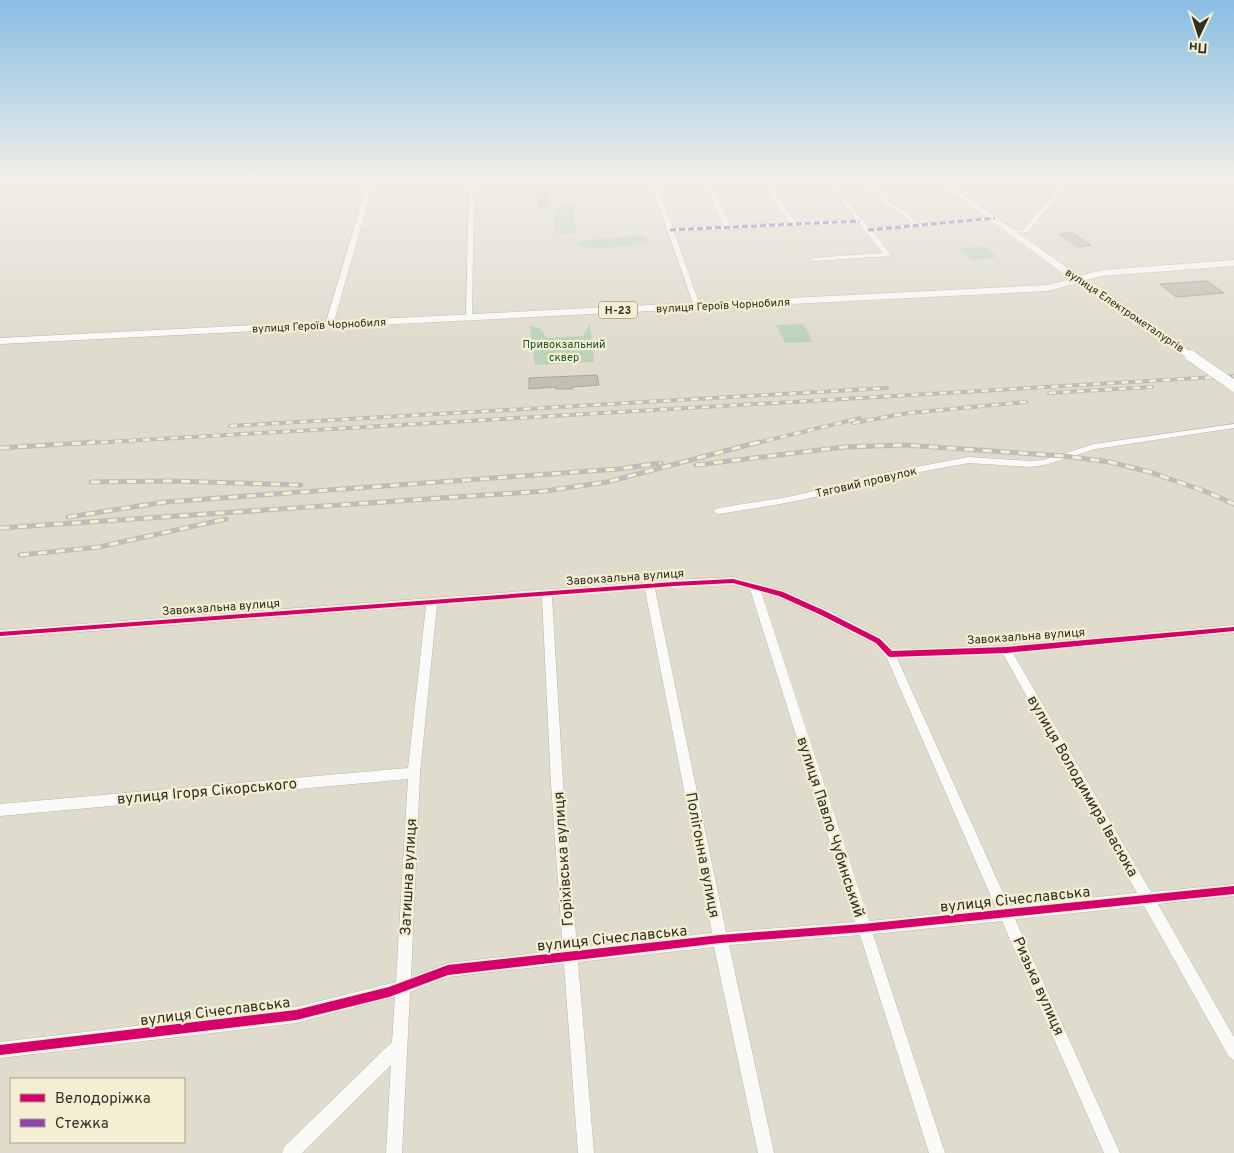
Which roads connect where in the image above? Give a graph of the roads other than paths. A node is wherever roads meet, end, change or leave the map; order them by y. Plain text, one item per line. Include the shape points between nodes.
1 (356, 232) edge
2 (470, 232) edge
3 (671, 232) edge
4 (869, 232) edge
5 (1015, 232) edge
6 (1027, 232) edge
7 (1034, 236) dead end
8 (813, 259) dead end
9 (1234, 264) edge
10 (1085, 276) junction
11 (698, 306) junction
12 (469, 318) junction
13 (329, 325) junction
14 (0, 341) edge
15 (1194, 355) junction
16 (1234, 380) edge
17 (1234, 386) edge
18 (1234, 426) edge
19 (718, 511) dead end
20 (648, 586) junction
21 (754, 586) junction
22 (547, 594) junction
23 (432, 602) junction
24 (1234, 629) edge
25 (0, 634) edge
26 (1006, 650) junction
27 (890, 654) junction
28 (414, 773) junction
29 (0, 810) edge
30 (1234, 890) edge
31 (1148, 898) junction
32 (1006, 912) junction
33 (863, 928) junction
34 (720, 939) junction
35 (570, 956) junction
36 (402, 986) junction
37 (398, 1048) junction
38 (0, 1050) edge
39 (1234, 1052) edge
40 (290, 1153) edge
41 (394, 1153) edge
42 (586, 1153) edge
43 (766, 1153) edge
44 (937, 1153) edge
45 (1112, 1153) edge

1 - 13 street
2 - 12 street
3 - 11 street
4 - 8 street via 888,255
5 - 10 main road, вулиця Електрометалургів
6 - 7 main road, вулиця Електрометалургів
9 - 10 main road, вулиця Героїв Чорнобиля / Н-23
10 - 11 main road, вулиця Героїв Чорнобиля / Н-23 via 1048,288
10 - 15 main road, вулиця Електрометалургів via 1099,291
11 - 12 main road, вулиця Героїв Чорнобиля / Н-23
12 - 13 main road, вулиця Героїв Чорнобиля / Н-23
13 - 14 main road, вулиця Героїв Чорнобиля / Н-23
15 - 16 main road
15 - 17 main road, bridge
18 - 19 street, Тяговий провулок via 1094,447 1030,464 970,460 868,479 788,500
20 - 21 street, Завокзальна вулиця via 733,581
20 - 22 street, Завокзальна вулиця
20 - 34 street, Полігонна вулиця
21 - 27 street, Завокзальна вулиця via 823,612 878,641
21 - 33 street, вулиця Павло Чубинський
22 - 23 street, Завокзальна вулиця
22 - 35 street, Горіхівська вулиця
23 - 25 street, Завокзальна вулиця
23 - 28 street, Затишна вулиця
24 - 26 street, Завокзальна вулиця
26 - 27 street, Завокзальна вулиця
26 - 31 street, вулиця Володимира Івасюка
27 - 32 street, Ризька вулиця
28 - 29 street, вулиця Ігоря Сікорського
28 - 36 street, Затишна вулиця
30 - 31 street, вулиця Січеславська
31 - 32 street, вулиця Січеславська
31 - 39 street, вулиця Володимира Івасюка
32 - 33 street, вулиця Січеславська
32 - 45 street, Ризька вулиця
33 - 34 street, вулиця Січеславська
33 - 44 street, вулиця Павло Чубинський
34 - 35 street, вулиця Січеславська
34 - 43 street, Полігонна вулиця
35 - 36 street, вулиця Січеславська via 448,970
35 - 42 street, Горіхівська вулиця
36 - 37 street, Затишна вулиця
36 - 38 street, вулиця Січеславська via 296,1015
37 - 40 street
37 - 41 street, Затишна вулиця

